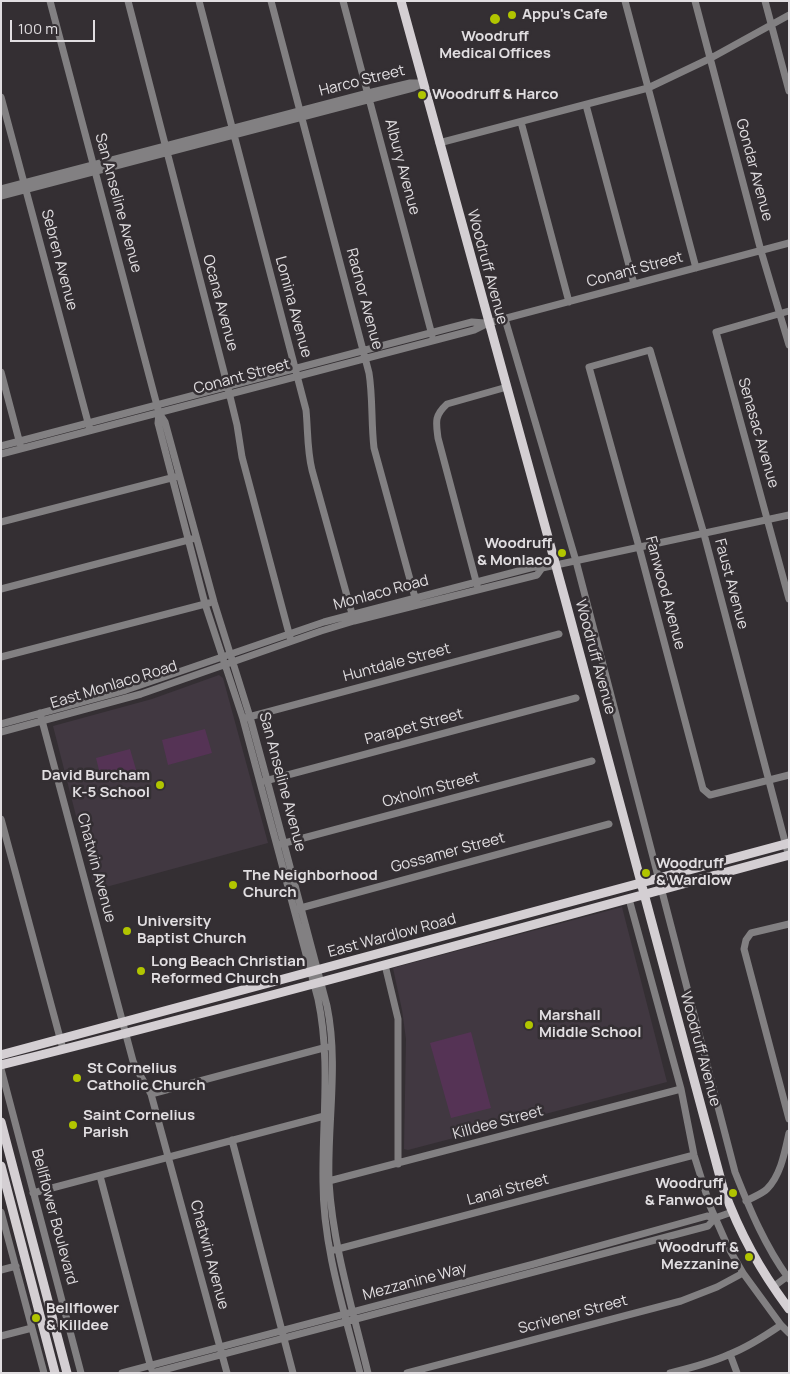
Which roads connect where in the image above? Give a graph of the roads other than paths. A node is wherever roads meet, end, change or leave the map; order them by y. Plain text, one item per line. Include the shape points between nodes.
1 (50, 1) edge
2 (128, 1) edge
3 (199, 1) edge
4 (271, 1) edge
5 (343, 1) edge
6 (402, 1) edge
7 (625, 1) edge
8 (695, 1) edge
9 (765, 1) edge
10 (789, 15) edge
11 (772, 26) junction
12 (710, 58) junction
13 (423, 82) junction
14 (648, 88) junction
15 (789, 91) edge
16 (368, 96) junction
17 (1, 97) edge
18 (586, 105) junction
19 (301, 114) junction
20 (521, 122) junction
21 (233, 132) junction
22 (439, 143) junction
23 (166, 150) junction
24 (95, 168) junction
25 (25, 186) junction
26 (1, 189) edge
27 (1, 196) edge
28 (789, 243) edge
29 (760, 251) junction
30 (696, 268) junction
31 (634, 284) junction
32 (569, 302) junction
33 (789, 311) edge
34 (780, 313) junction
35 (505, 318) junction
36 (488, 323) junction
37 (433, 336) junction
38 (789, 345) edge
39 (365, 354) junction
40 (620, 358) joint
41 (1, 372) edge
42 (296, 373) junction
43 (507, 388) junction
44 (229, 390) junction
45 (158, 409) junction
46 (89, 427) junction
47 (21, 445) junction
48 (1, 446) edge
49 (1, 454) edge
50 (180, 476) junction
51 (172, 478) junction
52 (789, 515) edge
53 (768, 520) junction
54 (1, 522) edge
55 (704, 534) junction
56 (198, 538) junction
57 (188, 540) junction
58 (639, 547) junction
59 (576, 561) junction
60 (555, 565) junction
61 (478, 586) junction
62 (1, 589) edge
63 (789, 599) edge
64 (214, 602) junction
65 (416, 602) junction
66 (205, 604) junction
67 (353, 618) junction
68 (558, 634) dead end
69 (290, 638) junction
70 (1, 657) edge
71 (228, 659) junction
72 (576, 698) dead end
73 (41, 717) junction
74 (246, 718) junction
75 (1, 724) edge
76 (1, 732) edge
77 (592, 761) dead end
78 (789, 775) edge
79 (264, 781) junction
80 (769, 781) junction
81 (1, 819) edge
82 (609, 824) dead end
83 (787, 843) edge
84 (284, 844) junction
85 (276, 845) junction
86 (789, 856) edge
87 (659, 878) junction
88 (641, 883) junction
89 (662, 889) junction
90 (644, 895) junction
91 (629, 899) junction
92 (297, 908) junction
93 (789, 924) edge
94 (385, 965) junction
95 (314, 971) junction
96 (317, 982) junction
97 (247, 989) junction
98 (250, 1000) junction
99 (185, 1006) junction
100 (188, 1017) junction
101 (123, 1023) junction
102 (126, 1034) junction
103 (60, 1039) junction
104 (328, 1046) junction
105 (63, 1049) junction
106 (1, 1054) edge
107 (1, 1065) edge
108 (1, 1069) edge
109 (681, 1089) junction
110 (151, 1094) junction
111 (327, 1115) junction
112 (789, 1119) edge
113 (1, 1122) edge
114 (789, 1133) edge
115 (232, 1140) junction
116 (694, 1154) junction
117 (168, 1157) junction
118 (398, 1164) junction
119 (1, 1166) edge
120 (100, 1176) junction
121 (326, 1182) junction
122 (33, 1193) junction
123 (746, 1201) junction
124 (1, 1212) edge
125 (732, 1212) junction
126 (715, 1218) junction
127 (337, 1250) junction
128 (329, 1252) junction
129 (534, 1264) junction
130 (16, 1266) junction
131 (1, 1270) edge
132 (536, 1272) junction
133 (743, 1273) junction
134 (788, 1277) edge
135 (773, 1287) junction
136 (789, 1309) edge
137 (354, 1316) junction
138 (346, 1318) junction
139 (781, 1325) junction
140 (32, 1328) junction
141 (789, 1333) edge
142 (283, 1334) junction
143 (1, 1336) edge
144 (221, 1350) junction
145 (730, 1354) junction
146 (152, 1371) edge
147 (44, 1373) edge
148 (56, 1373) edge
149 (67, 1373) edge
150 (81, 1373) edge
151 (122, 1373) edge
152 (227, 1373) edge
153 (293, 1373) edge
154 (360, 1373) edge
155 (368, 1373) edge
156 (406, 1373) edge
157 (670, 1373) edge
158 (737, 1373) edge

1 - 24 street, San Anseline Avenue
2 - 23 street, Ocana Avenue
3 - 21 street, Lomina Avenue
4 - 19 street, Radnor Avenue
5 - 16 street, Albury Avenue
6 - 13 main road, Woodruff Avenue
7 - 14 street
8 - 12 street, Gondar Avenue
9 - 11 street
10 - 11 street
11 - 12 street
11 - 15 street
12 - 14 street
12 - 29 street, Gondar Avenue
13 - 16 street, Harco Street via 413,88
13 - 22 main road, Woodruff Avenue
14 - 18 street
14 - 30 street
16 - 19 street, Harco Street
16 - 37 street, Albury Avenue
17 - 25 street, Sebren Avenue
18 - 20 street
18 - 31 street
19 - 21 street, Harco Street
19 - 39 street, Radnor Avenue
20 - 22 street
20 - 32 street
21 - 23 street, Harco Street
21 - 42 street, Lomina Avenue
22 - 36 main road, Woodruff Avenue
23 - 24 street, Harco Street
23 - 44 street, Ocana Avenue
24 - 25 street, Harco Street
24 - 45 street, San Anseline Avenue
25 - 26 street, Harco Street
25 - 27 street, Harco Street
25 - 46 street, Sebren Avenue
28 - 29 street, Conant Street
29 - 30 street, Conant Street
29 - 34 street, Gondar Avenue
30 - 31 street, Conant Street
31 - 32 street, Conant Street
32 - 35 street, Conant Street
33 - 34 street
34 - 38 street, Gondar Avenue
34 - 53 street, Senasac Avenue via 716,332
35 - 36 street, Conant Street
35 - 59 street, Woodruff Avenue
36 - 37 street, Conant Street via 474,330
36 - 43 main road, Woodruff Avenue
37 - 39 street, Conant Street
39 - 42 street, Conant Street
39 - 65 street, Radnor Avenue via 372,391 374,448
40 - 55 street, Faust Avenue via 650,350
40 - 58 street, Fanwood Avenue via 589,367
41 - 47 street
42 - 44 street, Conant Street
42 - 67 street, Lomina Avenue via 306,410 308,453
43 - 60 main road, Woodruff Avenue
43 - 61 street via 447,404 436,419 438,438
44 - 45 street, Conant Street
44 - 69 street, Ocana Avenue via 242,456
45 - 46 street, Conant Street
45 - 50 street, San Anseline Avenue via 165,422
45 - 51 street, San Anseline Avenue via 158,423
46 - 47 street, Conant Street
47 - 48 street, Conant Street
47 - 49 street, Conant Street
50 - 51 street
50 - 56 street, San Anseline Avenue
51 - 54 street
51 - 57 street, San Anseline Avenue
52 - 53 street, Monlaco Road
53 - 55 street, Monlaco Road
53 - 63 street, Senasac Avenue
55 - 58 street, Monlaco Road
55 - 80 street, Faust Avenue
56 - 57 street
56 - 64 street, San Anseline Avenue
57 - 62 street
57 - 66 street, San Anseline Avenue
58 - 59 street, Monlaco Road
58 - 80 street, Fanwood Avenue via 703,789 710,795
59 - 60 street, Monlaco Road
59 - 87 street, Woodruff Avenue
60 - 61 street, Monlaco Road via 542,568 537,574
60 - 88 main road, Woodruff Avenue
61 - 65 street, Monlaco Road
64 - 66 street
64 - 71 street, San Anseline Avenue
65 - 67 street, Monlaco Road
66 - 70 street
66 - 71 street, San Anseline Avenue
67 - 69 street, Monlaco Road
68 - 74 street, Huntdale Street
69 - 71 street, Monlaco Road
71 - 73 street, East Monlaco Road via 141,694
71 - 74 street, San Anseline Avenue
72 - 79 street, Parapet Street
73 - 75 street, East Monlaco Road
73 - 76 street, East Monlaco Road
73 - 101 street, Chatwin Avenue
74 - 79 street, San Anseline Avenue
77 - 84 street, Oxholm Street
78 - 80 street
79 - 84 street, San Anseline Avenue
79 - 85 street, San Anseline Avenue
80 - 83 street, Faust Avenue
81 - 103 street
82 - 92 street, Gossamer Street
83 - 86 street, Faust Avenue
83 - 87 main road, East Wardlow Road
84 - 85 street, Oxholm Street
84 - 92 street, San Anseline Avenue
85 - 92 street, San Anseline Avenue
86 - 89 main road, East Wardlow Road
87 - 88 main road, East Wardlow Road
87 - 89 street, Woodruff Avenue
88 - 90 main road, Woodruff Avenue
88 - 95 main road, East Wardlow Road
89 - 90 main road, East Wardlow Road
89 - 123 street, Woodruff Avenue via 735,1172
90 - 91 main road, East Wardlow Road
90 - 125 main road, Woodruff Avenue
91 - 94 main road, East Wardlow Road
91 - 109 street, Woodruff Avenue
92 - 95 street, San Anseline Avenue
93 - 112 street via 751,933 744,949
94 - 96 main road, East Wardlow Road
94 - 118 street via 398,1019
95 - 96 street, San Anseline Avenue
95 - 97 main road, East Wardlow Road
96 - 98 main road, East Wardlow Road
96 - 104 street, San Anseline Avenue
97 - 98 main road
97 - 99 main road, East Wardlow Road
98 - 100 main road, East Wardlow Road
99 - 100 main road
99 - 101 main road, East Wardlow Road
100 - 102 main road, East Wardlow Road
101 - 102 street, Chatwin Avenue
101 - 103 main road, East Wardlow Road
102 - 105 main road, East Wardlow Road
102 - 110 street, Chatwin Avenue via 136,1068
103 - 105 street
103 - 106 main road, East Wardlow Road
104 - 110 street
104 - 111 street, San Anseline Avenue
105 - 107 main road, East Wardlow Road
108 - 122 street, Bellflower Boulevard
109 - 116 street, Woodruff Avenue
109 - 118 street, Killdee Street
110 - 117 street, Chatwin Avenue
111 - 115 street
111 - 121 street, San Anseline Avenue
113 - 149 main road, Bellflower Boulevard
114 - 123 street via 777,1174 767,1189
115 - 117 street
115 - 142 street
116 - 126 street, Woodruff Avenue
116 - 127 street, Lanai Street
117 - 120 street
117 - 144 street, Chatwin Avenue
118 - 121 street, Killdee Street
119 - 148 main road
120 - 122 street
120 - 146 street
121 - 127 street, San Anseline Avenue
121 - 128 street, San Anseline Avenue
122 - 150 street, Bellflower Boulevard
123 - 134 street, Woodruff Avenue via 774,1259
124 - 130 street
125 - 126 street, Mezzanine Way
125 - 135 main road, Woodruff Avenue via 751,1252
126 - 129 street, Mezzanine Way via 707,1216
126 - 132 street, Mezzanine Way via 708,1226
126 - 133 street, Woodruff Avenue
127 - 128 street, Lanai Street
127 - 137 street, San Anseline Avenue
128 - 138 street, San Anseline Avenue
129 - 132 street
129 - 137 street, Mezzanine Way
130 - 131 street
130 - 140 street
132 - 137 street, Mezzanine Way
133 - 139 street, Woodruff Avenue
133 - 156 street, Scrivener Street via 681,1302
134 - 135 street
135 - 136 main road, Woodruff Avenue
137 - 138 street, Mezzanine Way
137 - 155 street, San Anseline Avenue
138 - 142 street, Mezzanine Way
138 - 154 street, San Anseline Avenue
139 - 141 street, Woodruff Avenue
139 - 145 street
140 - 143 street
140 - 147 street
142 - 144 street, Mezzanine Way
142 - 153 street
144 - 146 street, Mezzanine Way
144 - 152 street, Chatwin Avenue
145 - 157 street
145 - 158 street
146 - 151 street, Mezzanine Way

